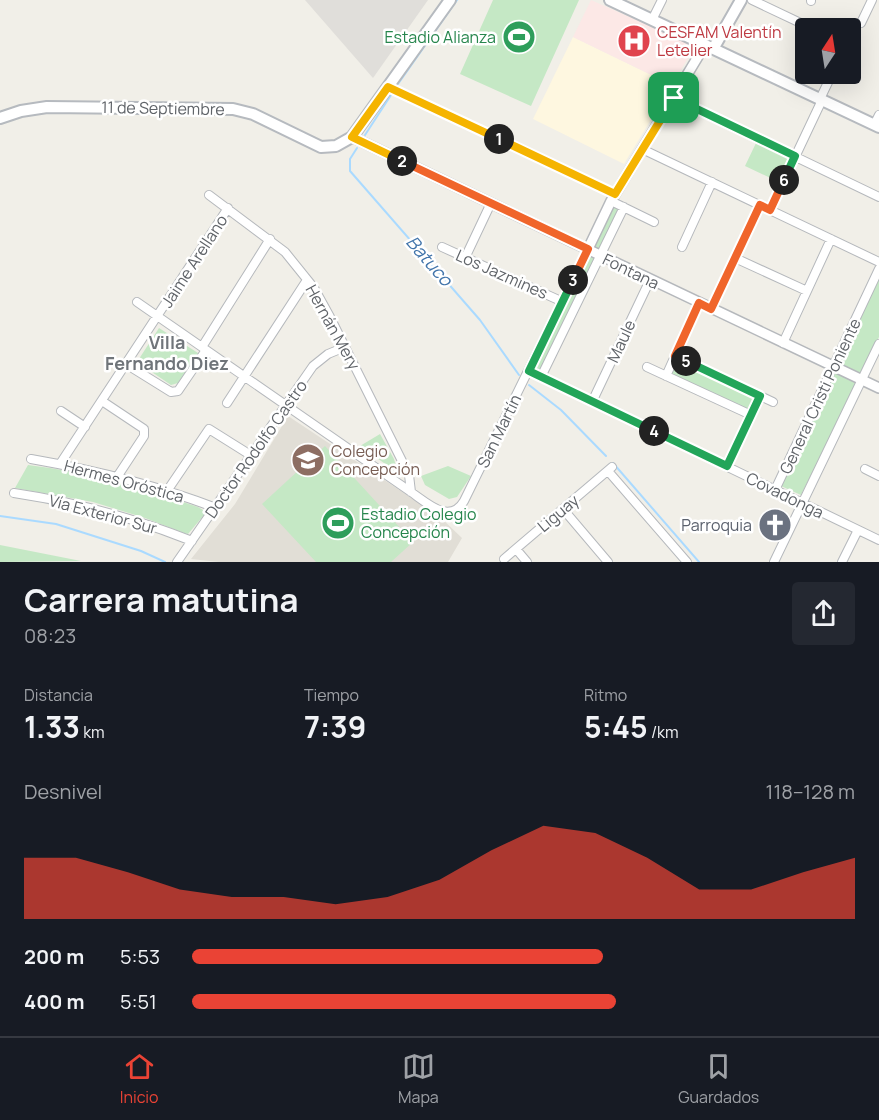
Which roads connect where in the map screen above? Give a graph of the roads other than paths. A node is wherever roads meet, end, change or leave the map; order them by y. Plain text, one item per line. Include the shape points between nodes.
1 (450, 0) edge
2 (610, 0) edge
3 (662, 0) edge
4 (741, 0) edge
5 (752, 0) edge
6 (872, 0) edge
7 (628, 4) edge
8 (652, 20) junction
9 (795, 20) edge
10 (861, 23) dead end
11 (709, 47) junction
12 (828, 84) edge
13 (388, 87) junction
14 (674, 98) junction
15 (821, 100) junction
16 (0, 118) edge
17 (877, 122) edge
18 (352, 137) junction
19 (642, 149) junction
20 (795, 156) junction
21 (712, 182) junction
22 (209, 195) dead end
23 (879, 196) edge
24 (613, 197) junction
25 (491, 203) junction
26 (760, 205) junction
27 (624, 207) junction
28 (228, 208) junction
29 (770, 210) junction
30 (654, 222) dead end
31 (270, 239) junction
32 (831, 239) junction
33 (442, 247) dead end
34 (682, 247) dead end
35 (588, 249) junction
36 (599, 255) junction
37 (465, 258) junction
38 (735, 258) junction
39 (879, 262) edge
40 (879, 269) edge
41 (307, 280) junction
42 (650, 280) junction
43 (807, 291) junction
44 (137, 302) dead end
45 (563, 302) junction
46 (699, 303) junction
47 (711, 309) junction
48 (158, 316) junction
49 (783, 343) junction
50 (879, 344) edge
51 (345, 347) junction
52 (204, 348) junction
53 (675, 356) junction
54 (126, 364) junction
55 (647, 367) dead end
56 (834, 367) junction
57 (529, 371) junction
58 (244, 376) junction
59 (666, 376) junction
60 (541, 377) junction
61 (861, 380) junction
62 (879, 388) edge
63 (760, 396) junction
64 (102, 401) junction
65 (592, 402) junction
66 (773, 402) dead end
67 (227, 403) dead end
68 (286, 405) junction
69 (61, 411) dead end
70 (751, 415) junction
71 (85, 427) junction
72 (252, 456) junction
73 (31, 459) dead end
74 (60, 464) junction
75 (727, 466) junction
76 (865, 469) dead end
77 (879, 475) edge
78 (117, 477) junction
79 (775, 490) junction
80 (167, 491) junction
81 (411, 492) junction
82 (14, 493) dead end
83 (803, 503) junction
84 (216, 508) junction
85 (562, 509) junction
86 (858, 530) junction
87 (879, 540) edge
88 (192, 541) junction
89 (516, 549) junction
90 (504, 560) dead end
91 (177, 562) edge
92 (527, 562) edge
93 (608, 562) edge
94 (687, 562) edge
95 (774, 562) edge
96 (842, 562) edge

1 - 13 main road
2 - 7 main road
3 - 8 street
4 - 11 main road, San Martín
5 - 9 street
6 - 10 street
7 - 8 main road
8 - 11 main road
11 - 14 street, San Martín
11 - 15 main road
12 - 15 street
13 - 18 main road
13 - 24 street
14 - 19 street, San Martín
14 - 20 street
15 - 17 main road
15 - 20 street
16 - 18 main road, 11 de Septiembre via 47,107 223,108 253,114 321,147 336,146
18 - 25 street, Fontana
19 - 21 street
19 - 24 street, San Martín
20 - 23 street
20 - 29 street
21 - 26 street
21 - 34 street
22 - 28 street, Hernán Mery
24 - 27 street
24 - 35 street, San Martín
25 - 35 street, Fontana
25 - 37 street
26 - 29 street
26 - 38 street
27 - 30 street
27 - 36 street
28 - 31 street, Hernán Mery
28 - 48 street, Jaime Arellano
29 - 32 street
31 - 41 street, Hernán Mery
31 - 52 street
32 - 39 street
32 - 43 street
33 - 37 street, Los Jazmines
35 - 36 street, Fontana
35 - 45 street, San Martín
36 - 42 street, Fontana
36 - 60 street
37 - 45 street, Los Jazmines
38 - 43 street
38 - 47 street
40 - 56 street, General Cristi Poniente
41 - 51 street, Hernán Mery
41 - 58 street
42 - 46 street, Fontana
42 - 65 street, Maule
43 - 49 street
44 - 48 street
45 - 57 street, San Martín
46 - 47 street, Fontana
46 - 53 street
47 - 49 street, Fontana
48 - 52 street
48 - 54 street, Jaime Arellano
49 - 56 street, Fontana
50 - 61 street
51 - 68 street, Doctor Rodolfo Castro via 317,362
51 - 81 street, Hernán Mery via 409,475
52 - 54 street via 178,391 171,392
52 - 58 street
53 - 59 street
53 - 63 street
54 - 64 street, Jaime Arellano
55 - 59 street
56 - 61 street, Fontana
56 - 79 street, General Cristi Poniente
57 - 60 street, Covadonga
57 - 81 street, San Martín via 456,510 442,512
58 - 67 street
58 - 68 street
59 - 70 street
60 - 65 street, Covadonga
61 - 62 street, Fontana
61 - 83 street
63 - 66 street
63 - 70 street
64 - 71 street, Jaime Arellano
64 - 78 street via 144,429
65 - 75 street, Covadonga
68 - 72 street, Doctor Rodolfo Castro
68 - 81 street
69 - 71 street
70 - 75 street
71 - 74 street, Jaime Arellano
72 - 80 street via 209,429
72 - 84 street, Doctor Rodolfo Castro
73 - 74 street, Hermes Oróstica
74 - 78 street, Hermes Oróstica
75 - 79 street, Covadonga
76 - 77 street
78 - 80 street, Hermes Oróstica
79 - 83 street, Covadonga
80 - 84 street, Hermes Oróstica
82 - 88 street, Vía Exterior Sur via 98,509
83 - 86 street, Covadonga
83 - 95 street
84 - 88 street, Doctor Rodolfo Castro
85 - 89 street, Liguay
85 - 93 street
85 - 94 street, Liguay via 610,469
86 - 87 street, Covadonga
86 - 96 street
88 - 91 street, Doctor Rodolfo Castro
89 - 90 street, Liguay
89 - 92 street

